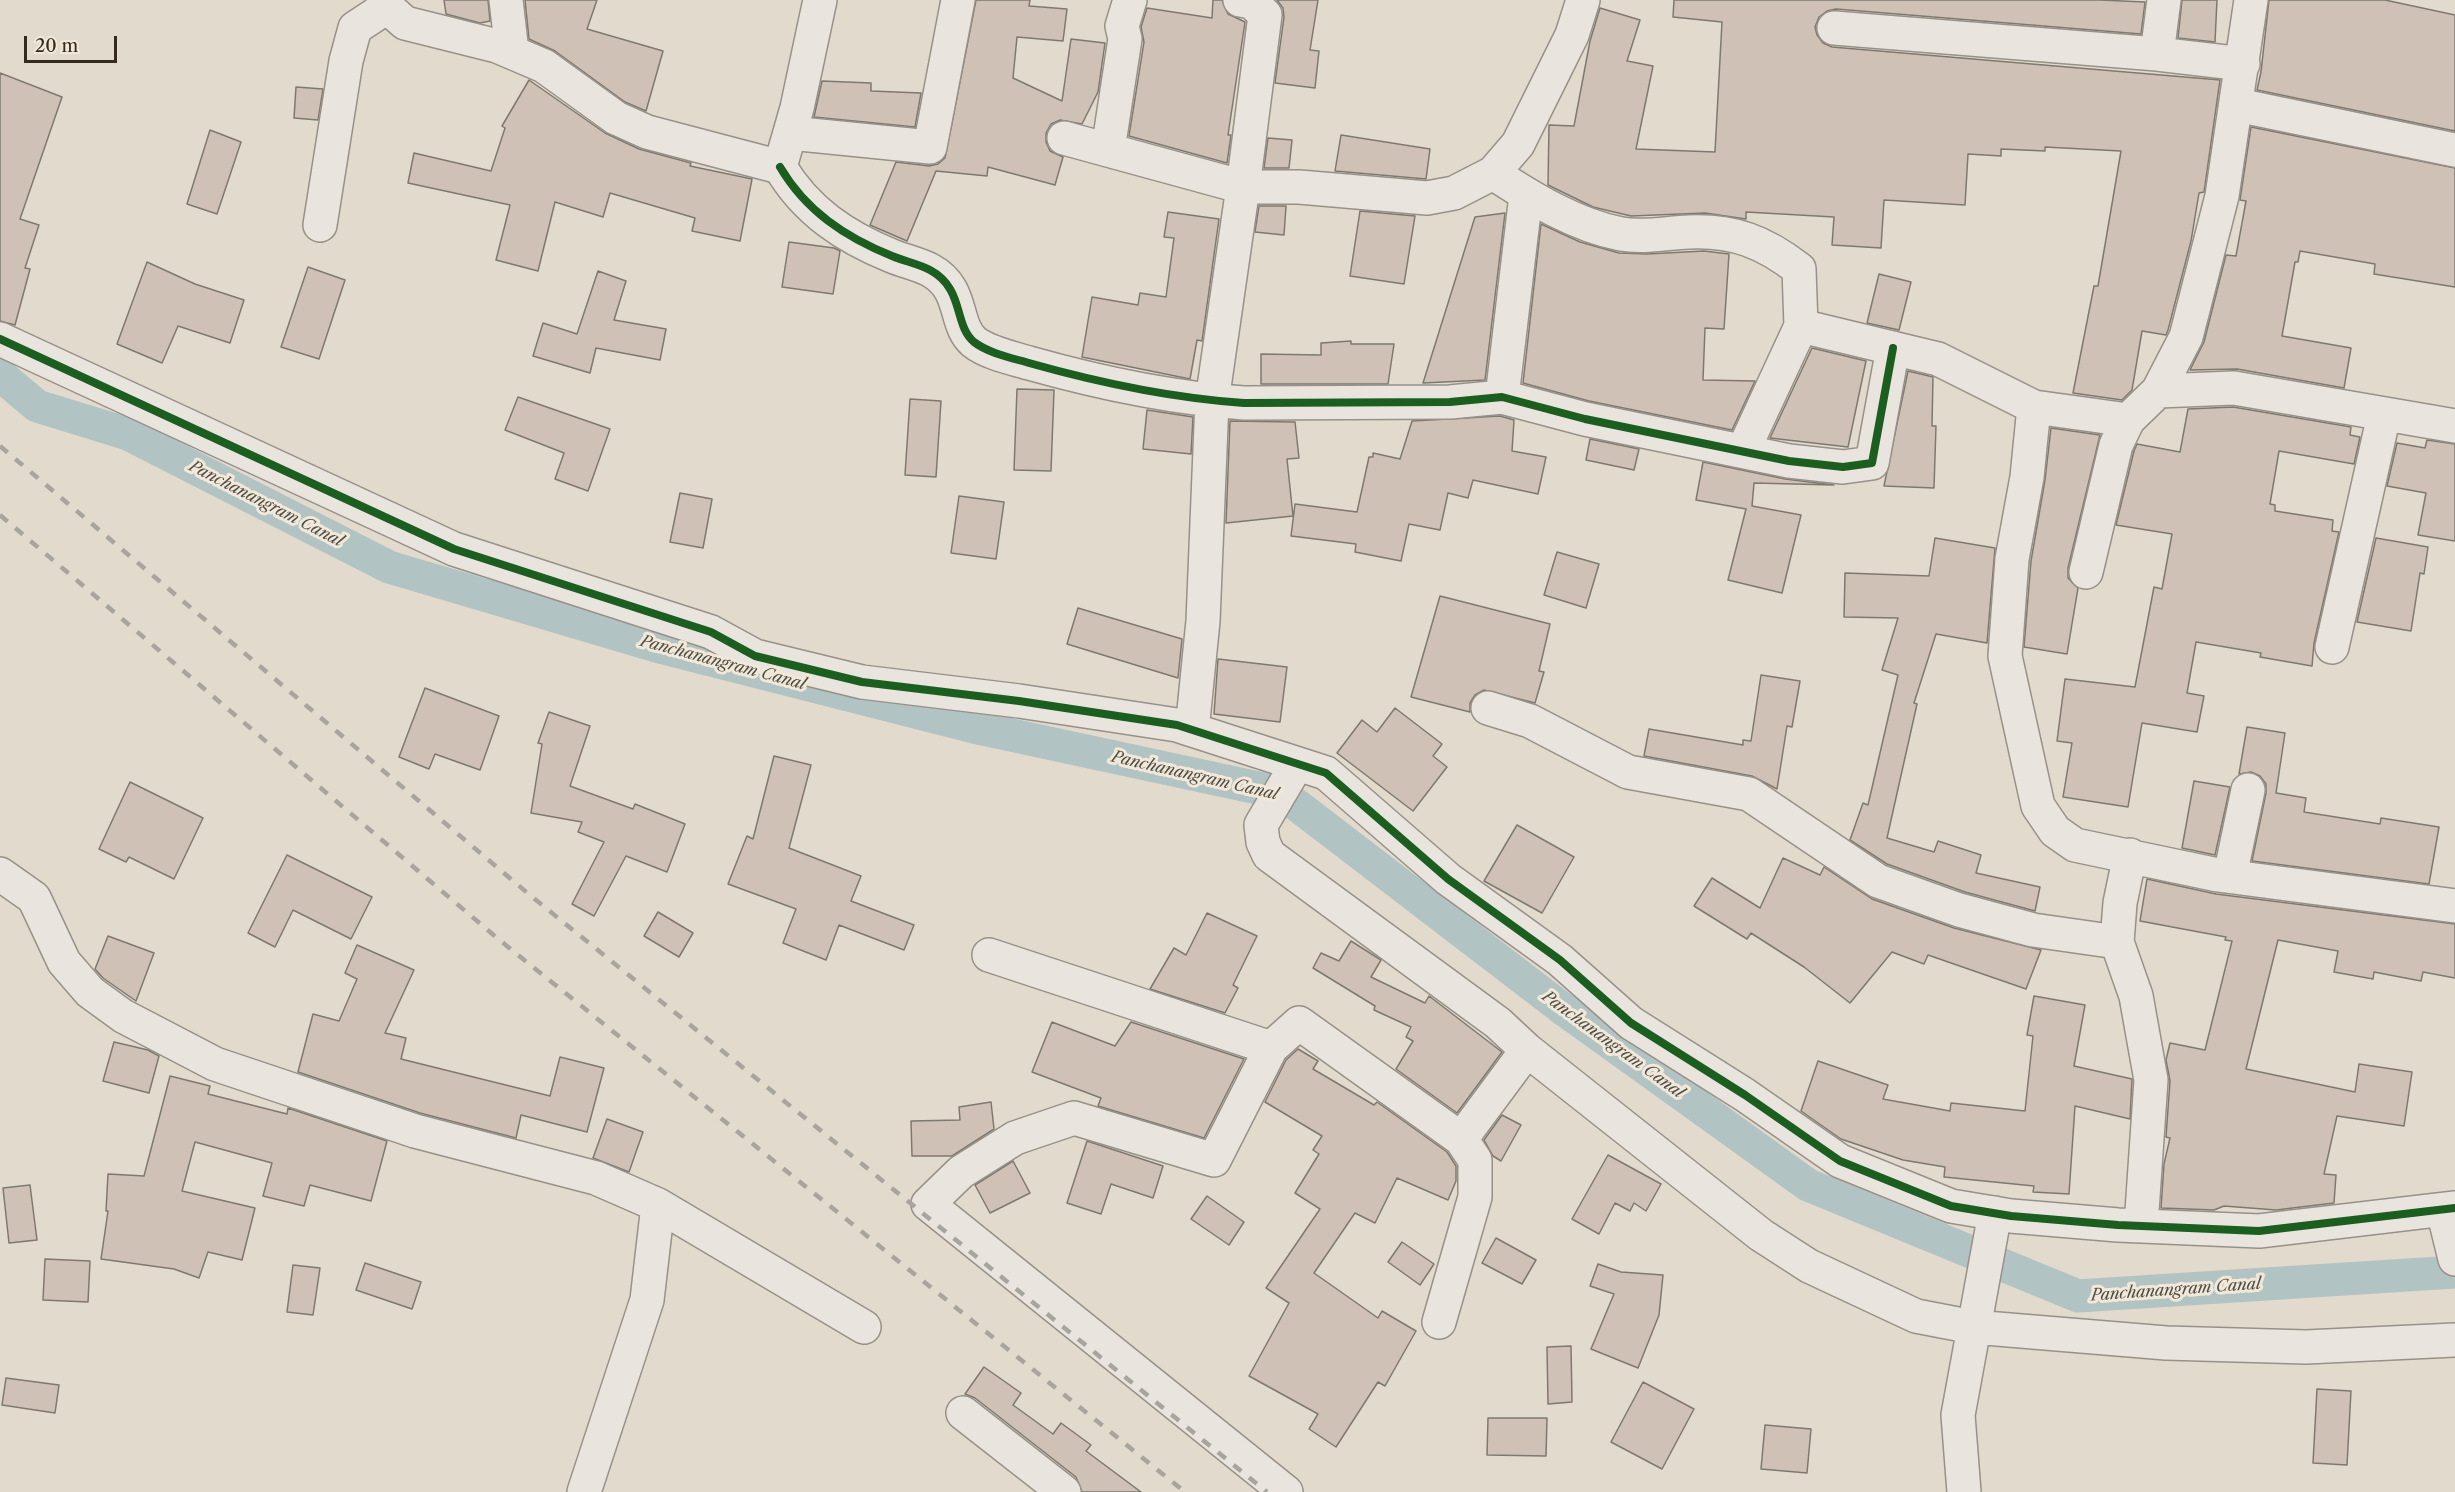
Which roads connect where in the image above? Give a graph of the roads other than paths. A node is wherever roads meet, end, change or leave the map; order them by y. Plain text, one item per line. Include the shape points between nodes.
1 (506, 0) edge
2 (819, 0) edge
3 (958, 0) edge
4 (1130, 0) edge
5 (1239, 0) edge
6 (1583, 0) edge
7 (2164, 0) edge
8 (2251, 0) edge
9 (385, 4) edge
10 (1834, 28) dead end
11 (512, 52) junction
12 (2157, 54) junction
13 (2243, 64) junction
14 (2237, 105) junction
15 (790, 133) junction
16 (1064, 138) dead end
17 (1108, 150) junction
18 (2455, 150) edge
19 (780, 167) junction
20 (1493, 173) junction
21 (1243, 187) junction
22 (1526, 195) junction
23 (320, 225) dead end
24 (1801, 326) junction
25 (0, 339) edge
26 (1893, 348) junction
27 (2158, 391) junction
28 (1502, 397) junction
29 (1212, 401) junction
30 (2034, 406) junction
31 (2384, 416) junction
32 (2128, 420) junction
33 (2455, 426) edge
34 (1743, 451) junction
35 (2086, 572) dead end
36 (2332, 647) dead end
37 (1488, 708) dead end
38 (1192, 730) junction
39 (1290, 774) junction
40 (2248, 790) dead end
41 (2130, 855) junction
42 (0, 874) edge
43 (2230, 876) junction
44 (2455, 906) edge
45 (2117, 942) junction
46 (989, 955) dead end
47 (1271, 1048) junction
48 (1527, 1050) junction
49 (1461, 1139) junction
50 (658, 1205) junction
51 (2449, 1209) edge
52 (1995, 1213) junction
53 (2141, 1226) junction
54 (2455, 1259) edge
55 (1976, 1312) junction
56 (1439, 1322) dead end
57 (864, 1328) dead end
58 (2455, 1340) edge
59 (963, 1413) dead end
60 (584, 1492) edge
61 (1064, 1492) edge
62 (1286, 1492) edge
63 (1964, 1492) edge

1 - 11 street
2 - 15 street
3 - 15 street via 930,147
4 - 17 street via 1122,26 1125,39
5 - 21 street via 1252,2 1265,15
6 - 20 street via 1572,35 1518,144
7 - 12 street
8 - 13 street
9 - 11 street via 405,22
9 - 23 street via 355,28 346,61
10 - 12 street
11 - 19 street via 544,66 616,118 647,132
12 - 13 street
13 - 14 street
14 - 18 street
14 - 27 street via 2222,196 2186,337
15 - 19 street
16 - 17 street
17 - 21 street
19 - 29 street via 790,185 823,219 846,235 930,270 946,281 974,341 1014,358 1097,383
20 - 21 street via 1454,193 1427,198 1299,187
20 - 22 street
21 - 29 street
22 - 24 street via 1587,224 1621,234 1691,232 1747,237 1779,253 1799,269
22 - 28 street
24 - 26 street
24 - 34 street
25 - 38 street via 454,549 711,632 755,656 862,682 1019,701
26 - 30 street via 1938,359
26 - 34 street via 1872,463 1843,467
27 - 31 street via 2234,388
27 - 32 street
28 - 29 street via 1438,402
28 - 34 street via 1585,419
29 - 38 street via 1203,621
30 - 32 street
30 - 41 street via 2027,477 2012,560 2005,656 2018,717 2038,806 2055,831 2075,844
31 - 33 street
31 - 36 street
32 - 35 street via 2116,445
37 - 45 street via 1530,721 1628,772 1749,794 1835,854 1888,885 2033,930
38 - 39 street
39 - 48 street via 1261,825 1269,855 1498,1023
39 - 52 street via 1326,773 1448,879 1560,960 1631,1023 1840,1161 1951,1206
40 - 43 street
41 - 43 street
41 - 45 street
42 - 50 street via 34,898 64,962 90,992 123,1016 215,1064 415,1131 596,1178
43 - 44 street
45 - 53 street via 2136,996 2151,1080
46 - 47 street
47 - 49 street via 1299,1023
47 - 62 street via 1214,1160 1074,1118 1015,1138 961,1172 928,1204
48 - 49 street
48 - 55 street via 1761,1235 1809,1266 1916,1316
49 - 56 street via 1475,1160 1475,1197
50 - 57 street
50 - 60 street via 647,1300
51 - 53 street via 2259,1231
51 - 54 street
52 - 53 street
52 - 55 street
55 - 58 street via 2166,1343 2294,1347
55 - 63 street via 1958,1415
59 - 61 street

